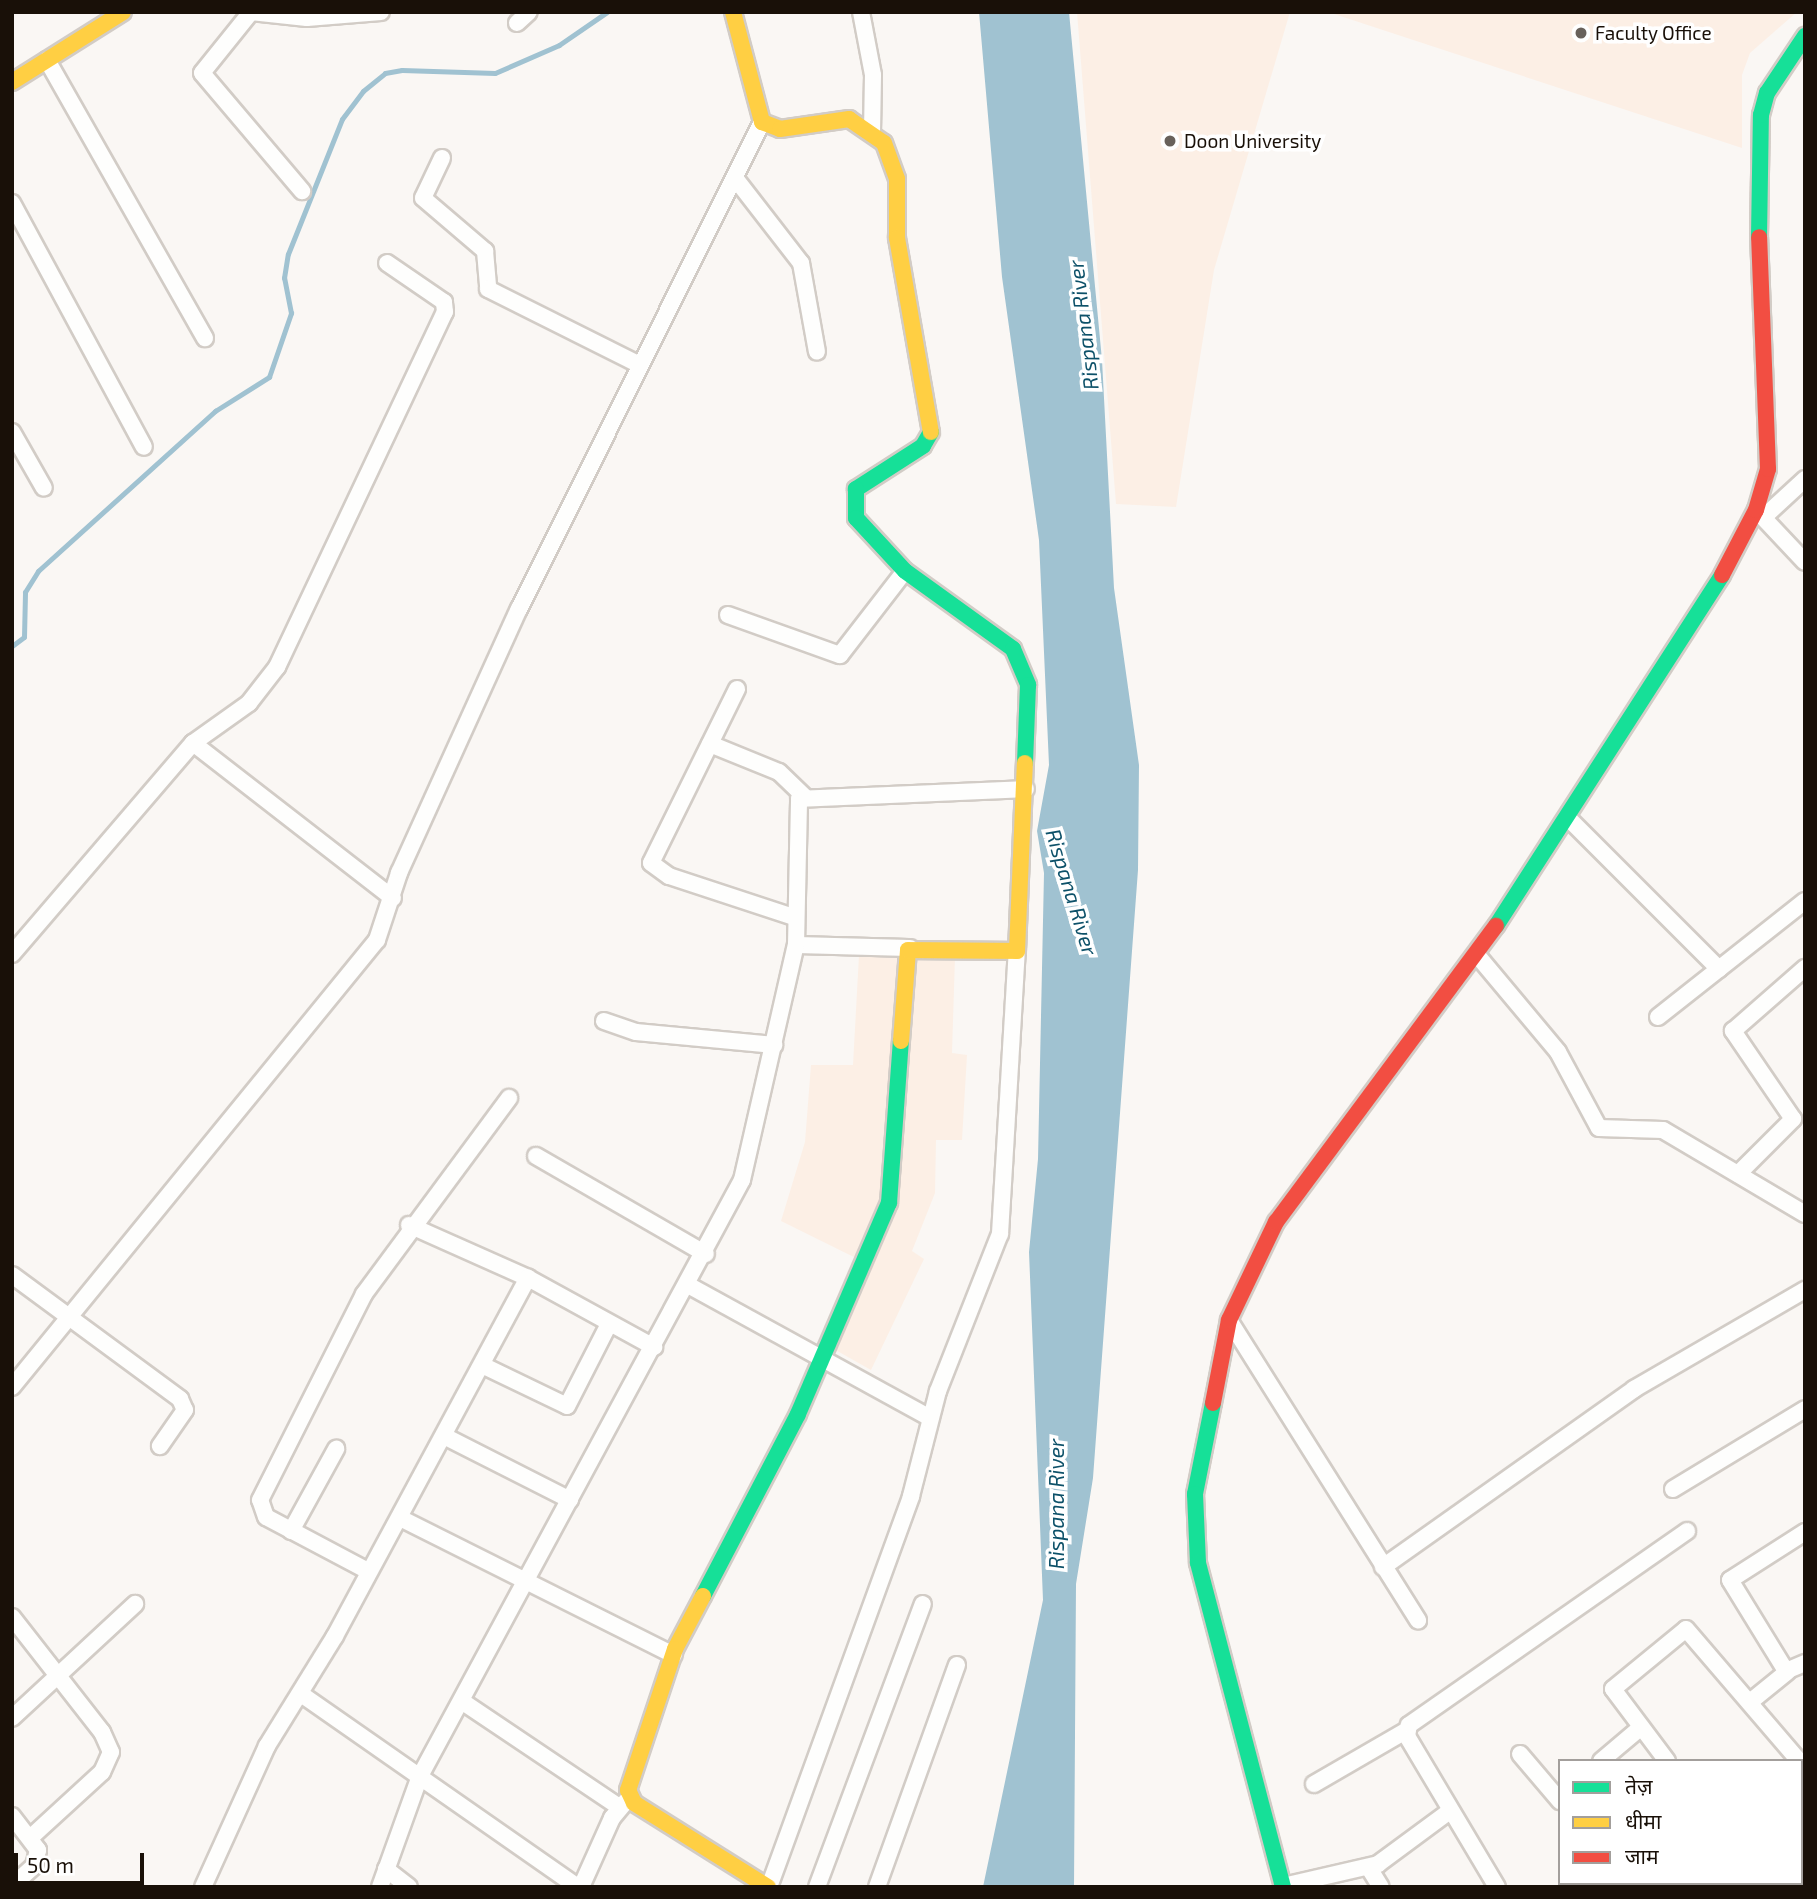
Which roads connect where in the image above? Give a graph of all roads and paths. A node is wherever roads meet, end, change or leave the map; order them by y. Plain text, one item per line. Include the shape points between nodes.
1 (123, 12) edge
2 (251, 12) edge
3 (381, 12) edge
4 (733, 12) edge
5 (861, 12) edge
6 (1805, 36) edge
7 (47, 60) junction
8 (12, 82) edge
9 (762, 122) junction
10 (872, 134) junction
11 (442, 158) dead end
12 (735, 177) junction
13 (302, 191) dead end
14 (12, 203) edge
15 (387, 263) dead end
16 (205, 338) dead end
17 (817, 352) dead end
18 (640, 365) junction
19 (12, 432) edge
20 (144, 447) dead end
21 (1805, 479) edge
22 (44, 488) dead end
23 (1761, 512) junction
24 (1805, 562) edge
25 (905, 571) junction
26 (728, 615) dead end
27 (737, 689) dead end
28 (193, 743) junction
29 (710, 744) junction
30 (1026, 789) junction
31 (804, 796) junction
32 (1567, 817) junction
33 (393, 898) junction
34 (1805, 901) edge
35 (794, 917) junction
36 (796, 945) junction
37 (910, 948) junction
38 (1017, 951) junction
39 (12, 954) edge
40 (1477, 955) junction
41 (1805, 968) edge
42 (1719, 969) junction
43 (1658, 1017) dead end
44 (604, 1021) dead end
45 (775, 1045) junction
46 (509, 1098) dead end
47 (1799, 1125) edge
48 (536, 1156) dead end
49 (1738, 1174) junction
50 (1805, 1214) edge
51 (409, 1225) junction
52 (706, 1254) junction
53 (12, 1275) edge
54 (528, 1278) junction
55 (690, 1286) junction
56 (1805, 1290) edge
57 (69, 1320) junction
58 (1229, 1320) junction
59 (609, 1324) junction
60 (654, 1347) junction
61 (823, 1361) junction
62 (484, 1366) junction
63 (12, 1387) edge
64 (1805, 1409) edge
65 (930, 1418) junction
66 (446, 1437) junction
67 (160, 1446) dead end
68 (336, 1449) dead end
69 (1673, 1489) dead end
70 (570, 1500) junction
71 (400, 1517) junction
72 (291, 1531) junction
73 (1687, 1531) dead end
74 (1805, 1532) edge
75 (1383, 1567) junction
76 (368, 1571) junction
77 (525, 1582) junction
78 (135, 1604) dead end
79 (923, 1604) dead end
80 (12, 1618) edge
81 (1418, 1620) dead end
82 (674, 1655) junction
83 (1805, 1664) edge
84 (957, 1665) dead end
85 (1787, 1671) junction
86 (60, 1678) junction
87 (301, 1694) junction
88 (463, 1702) junction
89 (1751, 1702) junction
90 (12, 1718) edge
91 (1640, 1728) junction
92 (1406, 1730) junction
93 (1520, 1754) dead end
94 (1603, 1759) edge
95 (1665, 1759) edge
96 (1798, 1759) edge
97 (420, 1776) junction
98 (1314, 1784) dead end
99 (1558, 1797) edge
100 (624, 1803) junction
101 (1450, 1811) junction
102 (12, 1815) edge
103 (31, 1838) junction
104 (1369, 1868) junction
105 (386, 1869) junction
106 (12, 1886) edge
107 (1280, 1886) edge
108 (202, 1887) edge
109 (380, 1887) edge
110 (409, 1887) edge
111 (579, 1887) edge
112 (768, 1887) edge
113 (817, 1887) edge
114 (877, 1887) edge
115 (1381, 1887) edge
116 (1497, 1887) edge

1 - 7 main road
2 - 3 street via 307,18
2 - 13 street via 202,73
4 - 9 main road
5 - 10 street via 873,75
6 - 23 main road via 1768,93 1761,115 1757,177 1768,469
7 - 8 main road
7 - 16 street
9 - 10 main road via 780,130 849,119
9 - 12 street
10 - 25 main road via 884,143 897,179 897,238 931,431 923,446 864,482 852,501 871,540
11 - 18 street via 423,198 485,251 488,289
12 - 17 street via 801,263
12 - 18 street
14 - 20 street
15 - 28 street via 444,302 445,312 277,667 249,703
18 - 33 street via 519,609
19 - 22 street
21 - 23 street
23 - 24 street
23 - 32 main road
25 - 26 street via 840,655
25 - 30 main road via 1022,659 1028,685
27 - 29 street
28 - 33 street
28 - 39 street
29 - 31 street via 779,772
29 - 35 street via 651,853 653,867
30 - 31 street
30 - 38 main road
31 - 35 street via 798,804
32 - 40 main road
32 - 42 street
33 - 57 street via 377,940
34 - 42 street
35 - 36 street
36 - 37 street
36 - 45 street
37 - 38 main road
37 - 61 main road via 896,1178
38 - 65 street via 1004,1216
40 - 49 street via 1558,1052 1599,1128 1663,1129
40 - 58 main road via 1276,1222
41 - 47 street via 1733,1031
42 - 43 street
44 - 45 street via 636,1032
45 - 52 street via 742,1180
46 - 51 street
47 - 49 street
48 - 52 street
49 - 50 street
51 - 54 street
51 - 72 street via 364,1294 265,1485 261,1513
52 - 55 street
53 - 57 street
54 - 59 street
54 - 62 street
55 - 60 street
55 - 61 street
56 - 75 street via 1634,1389
57 - 63 street
57 - 67 street via 184,1403
58 - 75 street
58 - 107 main road via 1195,1494 1198,1563
59 - 60 street
59 - 62 street via 567,1406
60 - 70 street
61 - 65 street
61 - 82 main road
62 - 66 street
64 - 69 street
65 - 112 street via 911,1496
66 - 70 street
66 - 71 street
68 - 72 street
70 - 77 street
71 - 76 street
71 - 77 street
72 - 76 street
73 - 92 street
74 - 85 street via 1730,1580
75 - 81 street
76 - 87 street
77 - 82 street
77 - 88 street
78 - 86 street
79 - 113 street
80 - 86 street
82 - 100 main road
83 - 85 street
84 - 114 street
85 - 89 street
86 - 90 street
86 - 103 street via 109,1743 109,1763
87 - 97 street
87 - 108 street via 267,1746
88 - 97 street
88 - 100 street
89 - 91 street via 1695,1635 1681,1629 1615,1685 1617,1700
89 - 96 street
91 - 94 street
91 - 95 street
92 - 98 street
92 - 101 street
93 - 99 street
97 - 105 street
97 - 111 street
100 - 111 street
100 - 112 main road
101 - 104 street
101 - 116 street
102 - 103 street
103 - 106 street via 37,1858
104 - 107 street
104 - 115 street
105 - 109 street
105 - 110 street

